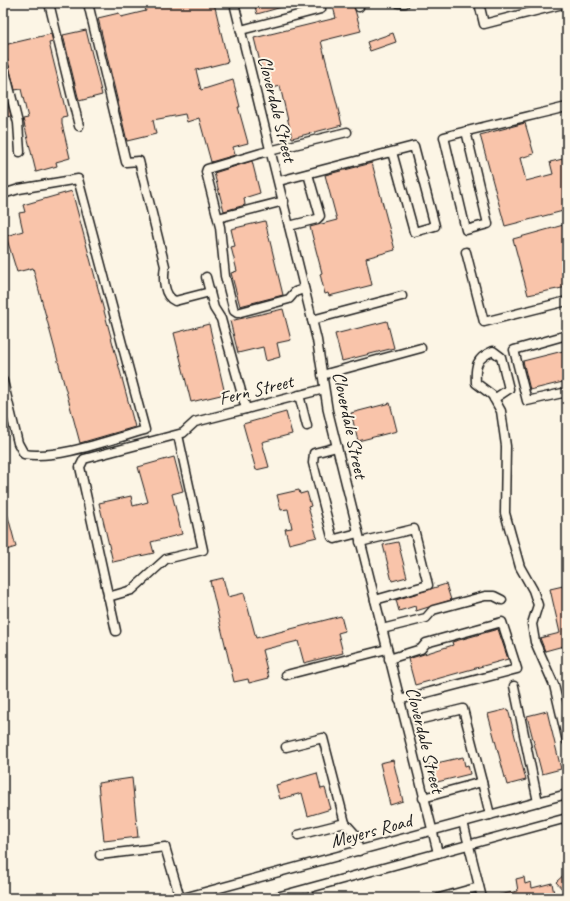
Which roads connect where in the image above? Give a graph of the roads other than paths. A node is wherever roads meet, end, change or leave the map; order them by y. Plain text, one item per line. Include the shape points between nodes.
1 (49, 3) edge
2 (88, 3) edge
3 (234, 3) edge
4 (399, 3) edge
5 (405, 3) edge
6 (479, 3) edge
7 (567, 3) edge
8 (321, 9) dead end
9 (241, 30) junction
10 (3, 63) edge
11 (567, 107) edge
12 (79, 126) dead end
13 (466, 131) junction
14 (347, 132) dead end
15 (271, 150) junction
16 (20, 152) dead end
17 (392, 152) junction
18 (308, 174) junction
19 (279, 181) junction
20 (3, 194) edge
21 (284, 201) junction
22 (218, 218) junction
23 (290, 226) junction
24 (466, 252) dead end
25 (206, 276) dead end
26 (304, 289) junction
27 (210, 292) junction
28 (402, 296) dead end
29 (567, 300) edge
30 (312, 320) junction
31 (567, 335) edge
32 (421, 348) dead end
33 (322, 375) junction
34 (3, 381) edge
35 (324, 389) junction
36 (567, 392) edge
37 (299, 395) junction
38 (494, 399) junction
39 (246, 409) junction
40 (307, 426) dead end
41 (178, 434) junction
42 (337, 447) junction
43 (358, 533) junction
44 (360, 542) junction
45 (108, 597) junction
46 (375, 600) junction
47 (502, 600) dead end
48 (382, 629) junction
49 (116, 631) dead end
50 (387, 649) junction
51 (389, 659) junction
52 (286, 675) dead end
53 (514, 686) dead end
54 (399, 700) junction
55 (418, 720) dead end
56 (567, 741) edge
57 (286, 747) dead end
58 (482, 782) junction
59 (567, 794) edge
60 (423, 798) junction
61 (538, 802) junction
62 (490, 815) junction
63 (567, 818) edge
64 (463, 822) junction
65 (346, 823) junction
66 (432, 831) junction
67 (298, 835) dead end
68 (469, 844) junction
69 (359, 851) junction
70 (438, 853) junction
71 (100, 855) dead end
72 (479, 887) junction
73 (180, 898) edge
74 (183, 898) edge
75 (273, 898) edge
76 (439, 898) edge
77 (482, 898) edge

1 - 12 street
2 - 27 street via 126,162 139,161 165,266 163,276 170,299 175,301
3 - 9 street, Cloverdale Street
4 - 5 street
6 - 7 street via 484,24
8 - 9 street
9 - 15 street, Cloverdale Street
10 - 16 street via 18,123
11 - 13 street
13 - 13 street via 444,136 466,230 488,224
14 - 15 street
15 - 19 street, Cloverdale Street
15 - 22 street via 207,169
17 - 17 street via 414,232 435,226 414,146
17 - 18 street
18 - 19 street
18 - 23 street via 320,216
19 - 21 street, Cloverdale Street
20 - 34 street via 78,179 145,430 83,448 36,456 24,454 18,443
21 - 22 street
21 - 23 street, Cloverdale Street
22 - 26 street via 225,276 234,311 237,313 289,298 295,292
23 - 26 street, Cloverdale Street
24 - 29 street via 484,322
25 - 27 street
26 - 30 street, Cloverdale Street
27 - 39 street via 214,308 221,319
28 - 30 street
30 - 33 street, Cloverdale Street
31 - 36 street via 514,350 527,401
32 - 33 street
33 - 35 street, Cloverdale Street
35 - 37 street, Fern Street
35 - 42 street, Cloverdale Street
37 - 39 street, Fern Street
37 - 40 street
38 - 38 street via 509,389 501,357 493,351 482,356 475,368 476,383
38 - 56 street via 501,411 506,446 505,513 520,567 538,605 532,624 534,642 554,684
39 - 41 street, Fern Street via 195,422 183,433
41 - 45 street via 203,550 166,559 132,590
41 - 45 street via 84,459 80,467
42 - 43 street, Cloverdale Street
42 - 43 street via 314,453 313,463 332,538
43 - 44 street, Cloverdale Street
44 - 46 street, Cloverdale Street
44 - 46 street via 414,529 428,585
45 - 49 street
46 - 48 street, Cloverdale Street
47 - 48 street via 494,596 485,596 433,610 426,618
48 - 50 street, Cloverdale Street
50 - 51 street, Cloverdale Street
50 - 52 street
51 - 54 street, Cloverdale Street
51 - 54 street via 421,649 426,643 502,622 516,669
53 - 61 street
54 - 60 street, Cloverdale Street
55 - 58 street via 463,709
57 - 65 street via 323,738
58 - 60 street
58 - 62 street
59 - 61 street, Meyers Road
60 - 66 street, Cloverdale Street
61 - 62 street, Meyers Road
62 - 64 street, Meyers Road
63 - 68 street, Meyers Road
64 - 66 street, Meyers Road
64 - 68 street
65 - 67 street
65 - 69 street via 354,833
66 - 69 street, Meyers Road
66 - 70 street, Cloverdale Street
68 - 70 street, Meyers Road
68 - 72 street
69 - 74 street, Meyers Road
70 - 75 street, Meyers Road
71 - 73 street via 165,847
72 - 76 street
72 - 77 street

